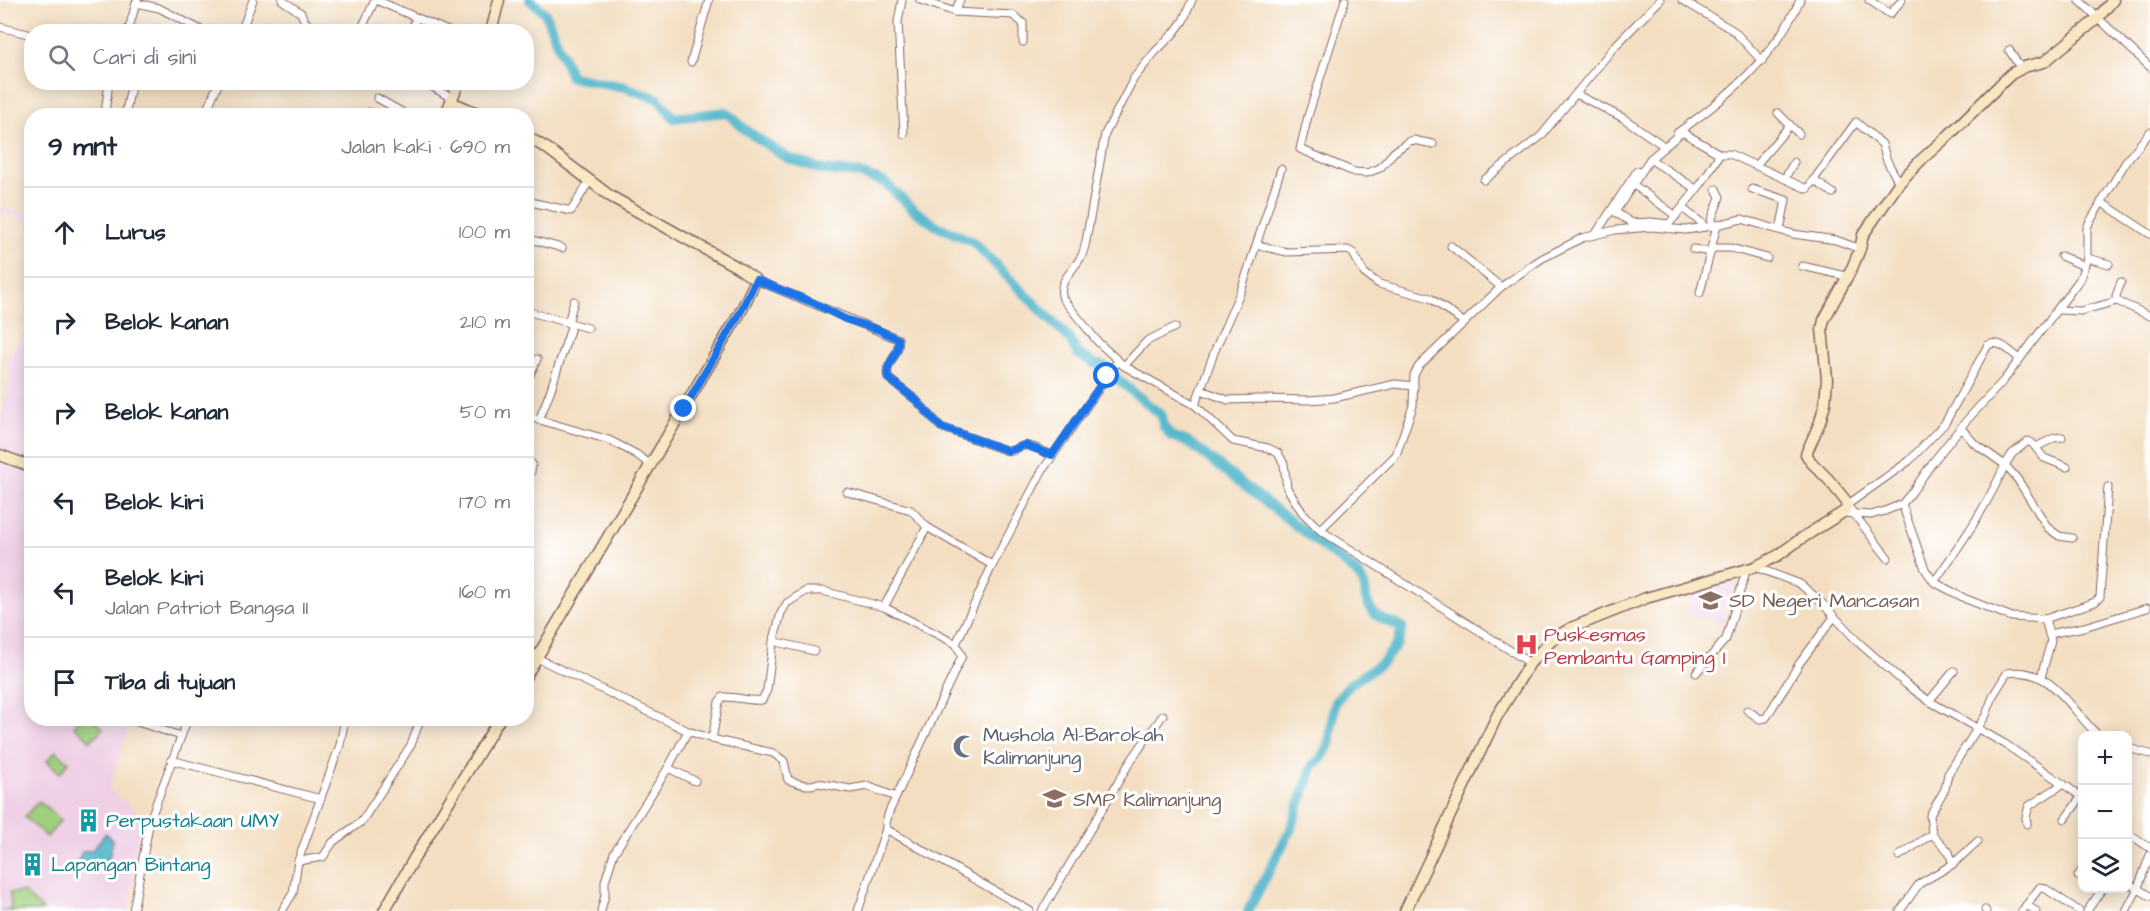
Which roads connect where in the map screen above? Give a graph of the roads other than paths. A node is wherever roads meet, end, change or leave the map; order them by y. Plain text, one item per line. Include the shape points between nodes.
1 (253, 0) edge
2 (282, 0) edge
3 (375, 0) edge
4 (499, 0) edge
5 (710, 0) edge
6 (902, 0) edge
7 (920, 0) edge
8 (960, 0) edge
9 (1192, 0) edge
10 (1345, 0) edge
11 (1660, 0) edge
12 (1682, 0) edge
13 (1800, 0) edge
14 (1869, 0) edge
15 (1902, 0) edge
16 (2079, 0) edge
17 (2112, 0) edge
18 (137, 1) edge
19 (955, 12) junction
20 (416, 18) junction
21 (2097, 19) junction
22 (130, 24) edge
23 (189, 24) edge
24 (244, 24) edge
25 (308, 24) edge
26 (364, 24) edge
27 (414, 24) edge
28 (431, 24) edge
29 (493, 24) edge
30 (0, 27) edge
31 (24, 33) edge
32 (1023, 42) dead end
33 (2009, 50) dead end
34 (1762, 61) junction
35 (691, 62) dead end
36 (2150, 67) edge
37 (2021, 69) junction
38 (108, 90) edge
39 (130, 90) edge
40 (215, 90) edge
41 (436, 90) edge
42 (456, 90) edge
43 (460, 90) edge
44 (1576, 94) junction
45 (377, 98) dead end
46 (452, 100) junction
47 (106, 108) edge
48 (127, 108) edge
49 (208, 108) edge
50 (395, 108) edge
51 (448, 108) edge
52 (469, 108) edge
53 (474, 108) edge
54 (1778, 113) dead end
55 (1790, 125) junction
56 (2150, 132) edge
57 (904, 134) dead end
58 (1799, 134) dead end
59 (534, 140) edge
60 (1433, 144) dead end
61 (1661, 144) junction
62 (1720, 154) junction
63 (1650, 159) junction
64 (1794, 162) dead end
65 (1756, 165) junction
66 (1281, 169) dead end
67 (1785, 178) junction
68 (590, 180) junction
69 (1484, 180) dead end
70 (1813, 180) junction
71 (1899, 183) junction
72 (1634, 184) junction
73 (1695, 189) junction
74 (1716, 189) dead end
75 (1752, 189) dead end
76 (1833, 193) dead end
77 (2101, 202) junction
78 (534, 203) edge
79 (1682, 208) junction
80 (1676, 216) junction
81 (1702, 223) dead end
82 (1715, 226) junction
83 (1780, 230) junction
84 (2150, 234) edge
85 (1595, 235) junction
86 (534, 240) edge
87 (1257, 245) junction
88 (1451, 246) dead end
89 (562, 248) dead end
90 (1693, 249) dead end
91 (1860, 249) junction
92 (1712, 250) junction
93 (2061, 256) dead end
94 (1767, 258) dead end
95 (2087, 258) junction
96 (2109, 264) dead end
97 (1802, 266) dead end
98 (2084, 266) junction
99 (1846, 276) junction
100 (756, 280) junction
101 (2121, 282) dead end
102 (1501, 287) junction
103 (1700, 293) dead end
104 (574, 300) dead end
105 (2117, 301) junction
106 (2058, 310) junction
107 (534, 313) edge
108 (2150, 316) edge
109 (1465, 323) junction
110 (570, 324) junction
111 (1175, 327) dead end
112 (588, 328) dead end
113 (537, 359) dead end
114 (2020, 359) junction
115 (1118, 361) junction
116 (534, 366) edge
117 (1124, 366) junction
118 (1414, 386) junction
119 (1201, 390) junction
120 (1195, 405) junction
121 (534, 418) edge
122 (539, 420) junction
123 (1960, 428) junction
124 (2062, 437) dead end
125 (2036, 447) junction
126 (0, 455) edge
127 (1052, 455) junction
128 (24, 464) edge
129 (2005, 465) junction
130 (652, 466) junction
131 (2067, 467) dead end
132 (2108, 486) dead end
133 (847, 492) dead end
134 (1902, 504) junction
135 (1848, 511) junction
136 (927, 527) junction
137 (1320, 530) junction
138 (2072, 538) dead end
139 (1888, 558) dead end
140 (992, 565) junction
141 (1750, 569) junction
142 (1934, 582) junction
143 (884, 607) junction
144 (2147, 608) dead end
145 (1834, 617) junction
146 (2045, 619) junction
147 (2049, 634) junction
148 (773, 641) junction
149 (956, 644) junction
150 (814, 651) dead end
151 (534, 654) edge
152 (534, 658) edge
153 (1530, 663) junction
154 (1954, 671) dead end
155 (1696, 673) dead end
156 (2041, 677) junction
157 (1929, 701) junction
158 (1747, 710) dead end
159 (1163, 715) dead end
160 (150, 726) edge
161 (185, 726) edge
162 (344, 726) edge
163 (418, 726) edge
164 (495, 726) edge
165 (1976, 729) junction
166 (688, 731) junction
167 (2095, 731) edge
168 (181, 736) junction
169 (712, 739) junction
170 (2132, 749) edge
171 (2150, 754) edge
172 (171, 760) junction
173 (668, 768) junction
174 (695, 781) dead end
175 (2062, 784) junction
176 (2078, 794) edge
177 (896, 797) junction
178 (321, 799) junction
179 (2078, 801) edge
180 (2064, 819) dead end
181 (2027, 824) dead end
182 (886, 829) junction
183 (1932, 834) junction
184 (2132, 836) edge
185 (1978, 841) dead end
186 (2150, 848) edge
187 (2150, 855) edge
188 (1899, 856) dead end
189 (298, 864) junction
190 (1953, 864) junction
191 (2132, 887) edge
192 (2137, 890) junction
193 (2100, 893) edge
194 (2150, 896) edge
195 (2024, 908) edge
196 (133, 911) edge
197 (282, 911) edge
198 (384, 911) edge
199 (602, 911) edge
200 (858, 911) edge
201 (1030, 911) edge
202 (1042, 911) edge
203 (1405, 911) edge
204 (1900, 911) edge
205 (2036, 911) edge
206 (2079, 911) edge
207 (2087, 911) edge
208 (2126, 911) edge

1 - 24 street
2 - 25 street via 302,13
3 - 20 street
3 - 26 street
4 - 29 street
5 - 35 street
6 - 57 street via 898,22
7 - 19 street
8 - 19 street
9 - 115 street via 1178,27 1134,78 1105,134 1086,241 1061,288 1066,304
10 - 60 street via 1300,149 1354,172 1367,173 1380,168 1408,142
11 - 44 street
12 - 34 street via 1734,31
13 - 34 street via 1784,32
14 - 15 street via 1890,14
16 - 21 street
17 - 21 street
18 - 22 street
18 - 23 street
19 - 32 street via 1013,15 1023,23
20 - 27 street
20 - 28 street
21 - 36 street
21 - 37 street via 2044,62
30 - 31 street
33 - 37 street
34 - 61 street via 1707,112
37 - 71 street via 2011,74
38 - 47 street
39 - 48 street
40 - 49 street
41 - 46 street
42 - 46 street
43 - 53 street via 464,100
44 - 61 street via 1623,118
44 - 69 street via 1541,136
45 - 50 street
46 - 51 street
46 - 52 street
54 - 55 street
55 - 58 street
55 - 65 street
56 - 77 street
59 - 68 street
61 - 85 street via 1646,158
62 - 63 street via 1682,132
62 - 65 street
62 - 73 street
63 - 72 street
63 - 73 street
64 - 67 street
65 - 67 street
66 - 87 street
67 - 70 street via 1807,189
68 - 78 street via 571,211
68 - 100 street via 610,196
70 - 71 street via 1856,122 1882,144
70 - 76 street
71 - 91 street via 1868,225
72 - 80 street
72 - 80 street via 1615,212 1632,223 1667,225
73 - 79 street
74 - 82 street via 1720,197 1711,221
75 - 83 street via 1784,199
77 - 84 street
77 - 95 street via 2087,228
79 - 80 street
79 - 81 street
82 - 83 street via 1742,219
82 - 85 street via 1686,230 1651,227
82 - 92 street
83 - 91 street via 1836,240
85 - 102 street via 1541,259
86 - 89 street
87 - 109 street via 1281,252 1348,250 1364,273 1379,284 1430,298
87 - 119 street
88 - 102 street
90 - 92 street
91 - 99 street
92 - 94 street via 1731,248
92 - 103 street
93 - 98 street
95 - 96 street
95 - 98 street
97 - 99 street
98 - 106 street via 2080,279
99 - 135 street via 1824,320 1826,403 1806,454 1835,487
100 - 127 street via 898,339 899,348 887,371 888,378 941,427 1009,451 1025,445
100 - 130 street
101 - 105 street
102 - 109 street
104 - 110 street
105 - 106 street via 2081,311
105 - 108 street
106 - 114 street
107 - 110 street
109 - 118 street via 1419,366
110 - 112 street
110 - 122 street
111 - 117 street via 1147,340
113 - 116 street
114 - 123 street
114 - 135 street via 1998,343 1988,345 1945,423 1909,461
115 - 117 street
115 - 127 street
117 - 120 street
118 - 119 street via 1395,384 1309,400 1228,400
118 - 137 street via 1413,406 1396,455
119 - 120 street
120 - 137 street via 1233,441 1278,453 1284,464 1287,488 1302,512
121 - 122 street
122 - 130 street via 609,440
123 - 129 street
123 - 134 street
124 - 125 street
125 - 129 street via 2028,441
125 - 131 street via 2044,458
126 - 128 street
127 - 140 street
129 - 138 street via 2048,528 2059,536
129 - 142 street via 1969,532
130 - 151 street
132 - 146 street via 2100,597 2096,602
133 - 136 street via 911,510
134 - 135 street via 1871,515
134 - 142 street via 1924,569
135 - 139 street
135 - 141 street
136 - 140 street
136 - 143 street
137 - 153 street
140 - 149 street
141 - 145 street via 1800,584
141 - 153 street via 1646,598 1571,628 1551,640
141 - 155 street via 1726,639
142 - 146 street via 2012,617
143 - 148 street via 823,591 806,591 784,608
143 - 149 street
144 - 147 street
145 - 157 street
145 - 158 street via 1798,664 1766,718
146 - 147 street
147 - 156 street via 2050,650
148 - 150 street
148 - 169 street via 766,695 758,701 723,697
149 - 177 street via 962,656
152 - 166 street
153 - 203 street via 1497,716
154 - 157 street
156 - 165 street via 2007,673
156 - 167 street
157 - 165 street
159 - 202 street via 1125,770
160 - 168 street
161 - 168 street
162 - 178 street
163 - 189 street via 411,745 362,821 333,842 323,857
164 - 198 street
165 - 175 street
165 - 183 street via 1948,774 1945,789 1930,815
166 - 169 street
166 - 173 street
168 - 172 street
169 - 177 street via 773,753 784,761 788,780 850,789 867,786
170 - 171 street
172 - 178 street
172 - 196 street via 150,820
173 - 174 street
173 - 199 street via 614,853 604,881
175 - 176 street
175 - 181 street via 2029,806
177 - 182 street
178 - 189 street
179 - 180 street
182 - 200 street
182 - 201 street
183 - 188 street
183 - 190 street via 1949,852
184 - 186 street
185 - 190 street
187 - 192 street
189 - 197 street via 293,893
190 - 204 street via 1919,884
191 - 192 street
192 - 194 street
192 - 208 street
193 - 207 street
195 - 205 street
195 - 206 street via 2040,887

